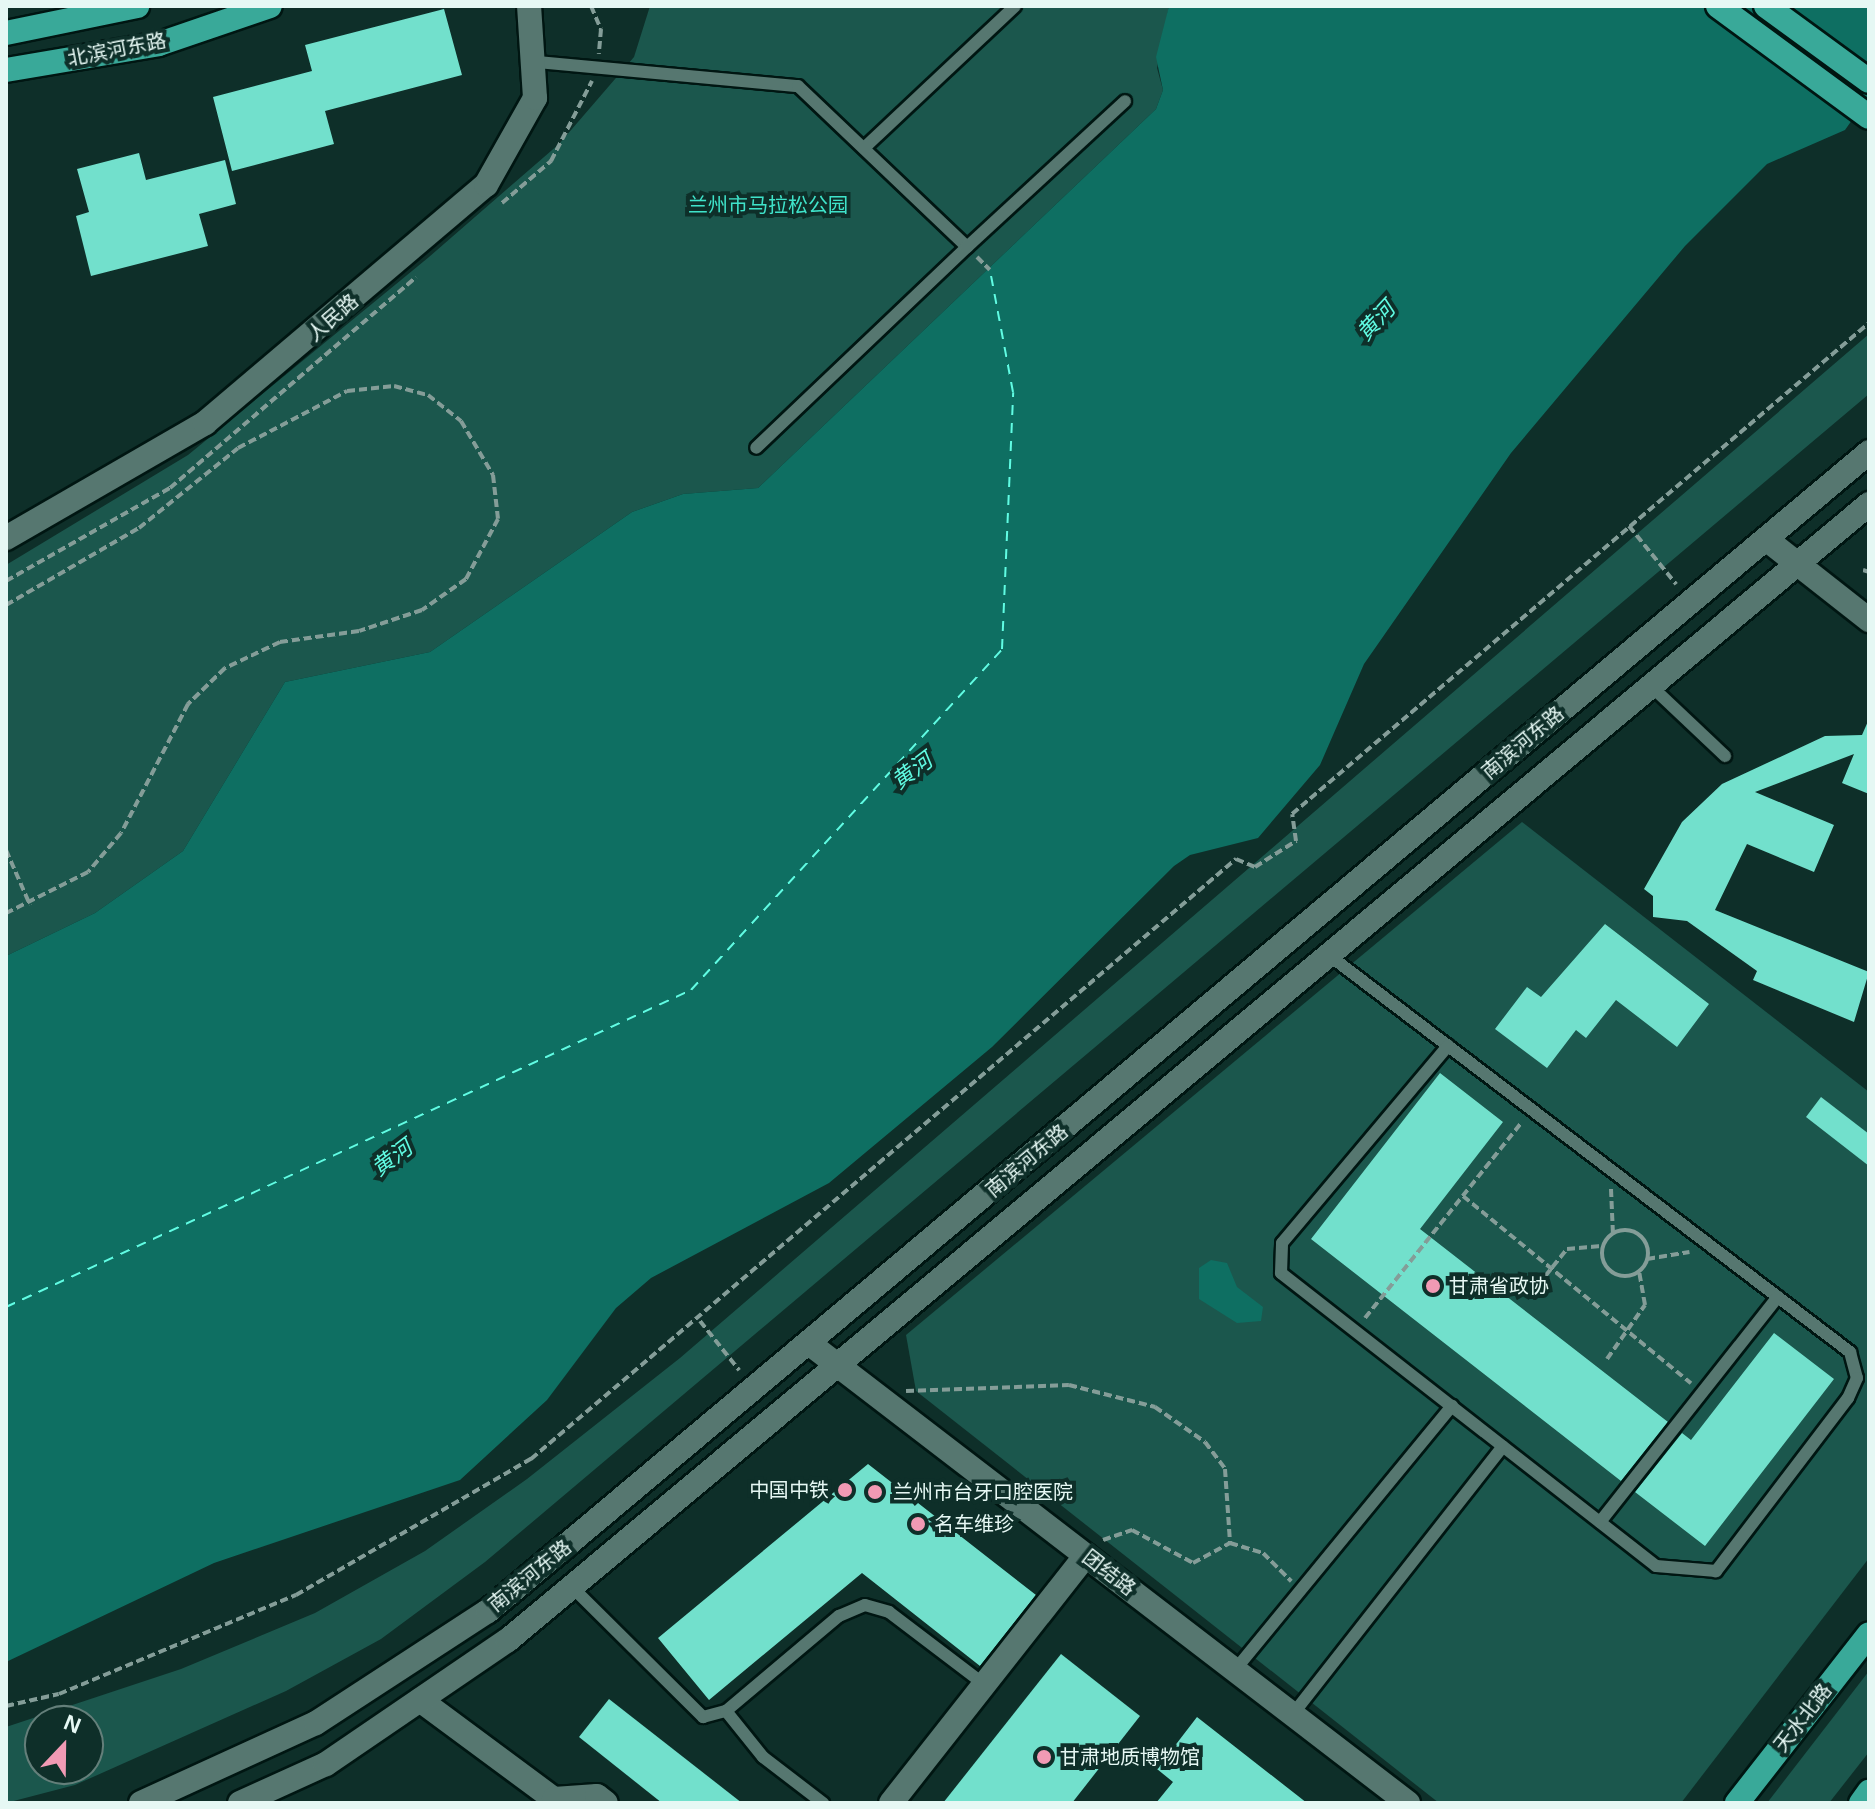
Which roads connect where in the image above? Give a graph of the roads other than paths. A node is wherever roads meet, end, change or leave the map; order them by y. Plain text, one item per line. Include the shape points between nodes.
1 (137, 6) edge
2 (270, 6) edge
3 (529, 6) edge
4 (1015, 6) edge
5 (1718, 6) edge
6 (1766, 6) edge
7 (6, 33) edge
8 (538, 62) junction
9 (6, 70) edge
10 (1869, 81) edge
11 (1125, 101) dead end
12 (1869, 117) edge
13 (864, 148) junction
14 (967, 247) junction
15 (756, 448) dead end
16 (1869, 452) edge
17 (1869, 504) edge
18 (6, 538) edge
19 (1766, 539) junction
20 (1799, 562) junction
21 (1869, 620) edge
22 (1651, 686) junction
23 (1725, 756) dead end
24 (1330, 956) junction
25 (1448, 1046) junction
26 (1778, 1297) junction
27 (810, 1344) junction
28 (841, 1367) junction
29 (1452, 1406) junction
30 (1503, 1446) junction
31 (1600, 1522) junction
32 (1086, 1555) junction
33 (572, 1587) junction
34 (1869, 1634) edge
35 (1235, 1670) junction
36 (984, 1684) junction
37 (420, 1700) junction
38 (726, 1711) junction
39 (1293, 1714) junction
40 (1869, 1792) edge
41 (553, 1801) edge
42 (141, 1803) edge
43 (240, 1803) edge
44 (606, 1803) edge
45 (823, 1803) edge
46 (891, 1803) edge
47 (1408, 1803) edge
48 (1737, 1803) edge
49 (1861, 1803) edge

1 - 7 main road, 北滨河东路
2 - 9 main road, 北滨河东路 via 159,44
3 - 8 main road, 人民路
4 - 13 lane
5 - 12 main road
6 - 10 main road
8 - 13 lane via 798,86
8 - 18 main road, 人民路 via 522,129 486,185 205,423
11 - 14 lane
13 - 14 lane
14 - 15 lane
16 - 19 main road, 南滨河东路
17 - 20 main road, 南滨河东路
19 - 20 main road
19 - 27 main road, 南滨河东路
20 - 21 main road
20 - 22 main road, 南滨河东路
22 - 23 lane
22 - 24 main road, 南滨河东路
24 - 25 lane
24 - 28 main road, 南滨河东路
25 - 26 lane
25 - 29 lane via 1282,1243 1281,1273
26 - 31 lane
26 - 31 lane via 1850,1352 1857,1378 1716,1571 1656,1566
27 - 28 main road, 团结路
27 - 42 main road, 南滨河东路 via 488,1611 316,1723
28 - 32 main road, 团结路
28 - 33 main road, 南滨河东路
29 - 30 lane
29 - 35 lane
30 - 31 lane
30 - 39 lane
32 - 35 main road, 团结路
32 - 36 main road
33 - 37 main road, 南滨河东路
33 - 38 lane via 703,1717
34 - 48 main road, 天水北路
35 - 39 main road, 团结路
36 - 38 lane via 889,1612 865,1605 839,1616
36 - 46 main road
37 - 41 main road
37 - 43 main road, 南滨河东路 via 326,1764
38 - 45 lane via 763,1757
39 - 47 main road, 团结路
40 - 49 main road
41 - 44 main road via 597,1796

